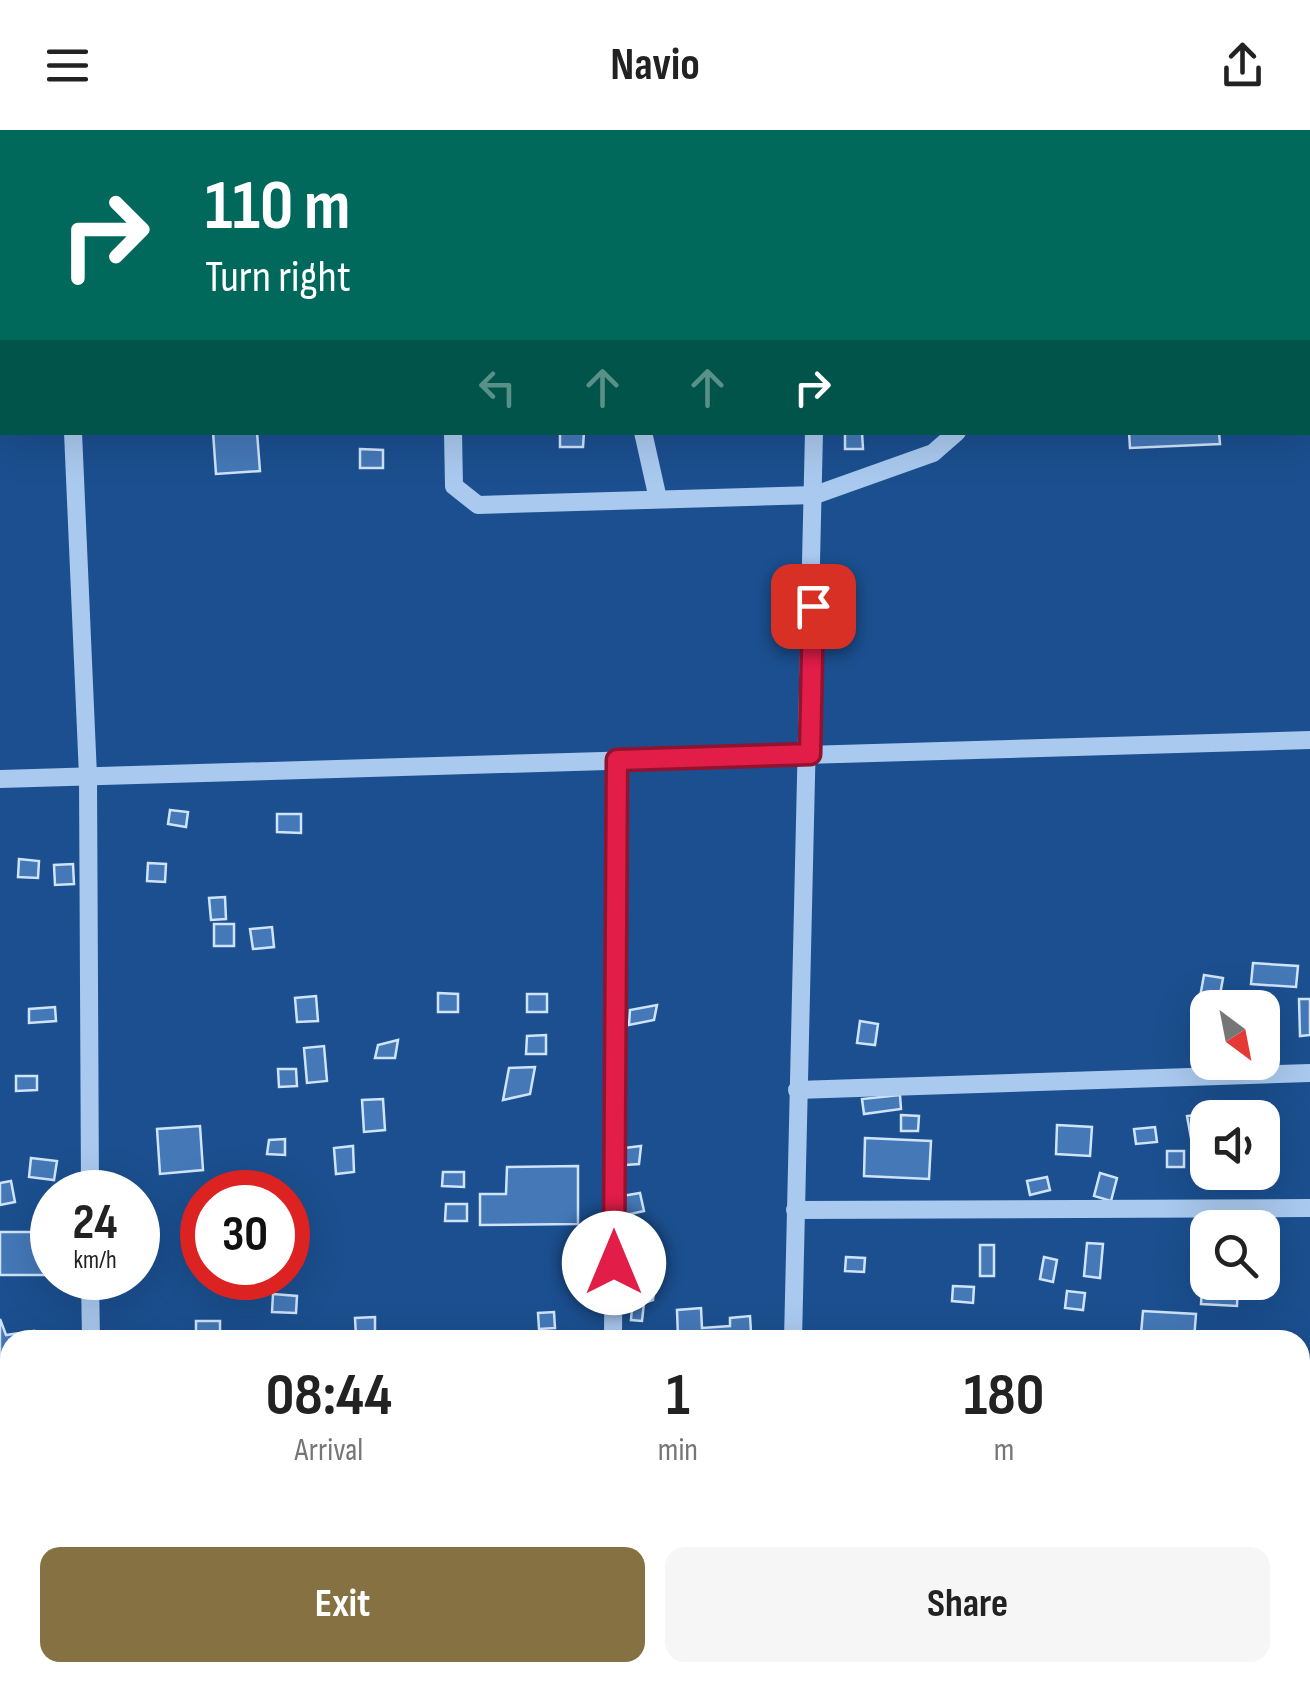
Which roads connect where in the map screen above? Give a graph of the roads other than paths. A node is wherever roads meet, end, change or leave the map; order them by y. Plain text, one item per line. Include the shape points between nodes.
1 (73, 435) edge
2 (454, 435) edge
3 (644, 435) edge
4 (814, 435) edge
5 (953, 435) edge
6 (815, 495) junction
7 (658, 499) junction
8 (1310, 740) edge
9 (810, 754) junction
10 (617, 760) junction
11 (88, 776) junction
12 (0, 779) edge
13 (1310, 1073) edge
14 (797, 1090) junction
15 (90, 1170) edge
16 (1310, 1208) edge
17 (795, 1210) junction
18 (90, 1300) edge
19 (90, 1330) edge
20 (614, 1330) edge
21 (793, 1330) edge

1 - 11 street
2 - 7 street via 454,486 478,504
3 - 7 street
4 - 6 street
5 - 6 street via 933,452
6 - 7 street
6 - 9 street
8 - 9 street
9 - 10 street
9 - 14 street
10 - 11 street
10 - 20 street
11 - 12 street
11 - 15 street
13 - 14 street
14 - 17 street
16 - 17 street
17 - 21 street
18 - 19 street

